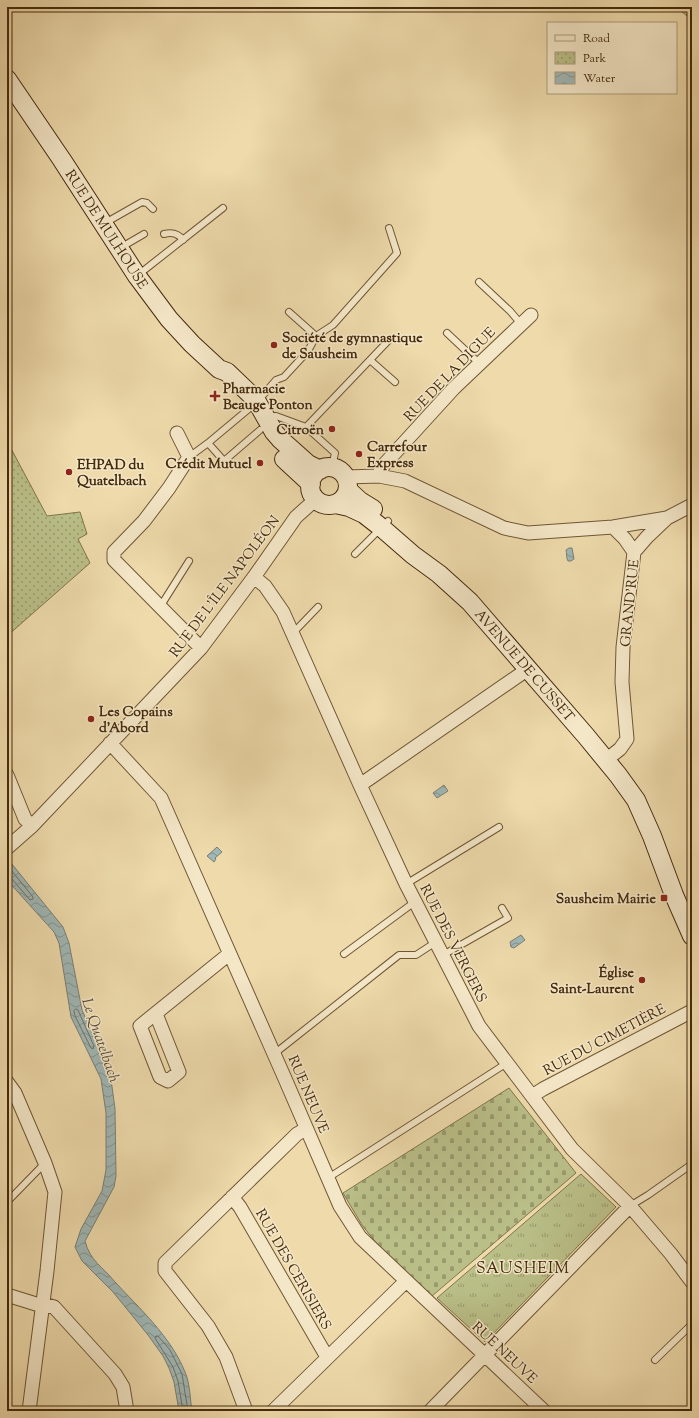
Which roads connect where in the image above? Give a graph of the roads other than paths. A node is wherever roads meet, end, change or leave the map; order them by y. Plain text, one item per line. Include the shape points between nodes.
1 (7, 79) edge
2 (153, 208) dead end
3 (223, 208) dead end
4 (103, 225) junction
5 (389, 228) dead end
6 (144, 234) dead end
7 (164, 234) dead end
8 (183, 240) junction
9 (119, 248) junction
10 (137, 276) junction
11 (479, 282) dead end
12 (289, 312) dead end
13 (531, 315) dead end
14 (521, 324) junction
15 (447, 333) dead end
16 (316, 336) junction
17 (388, 341) dead end
18 (370, 360) junction
19 (480, 364) junction
20 (395, 382) dead end
21 (257, 415) junction
22 (306, 427) junction
23 (176, 433) dead end
24 (208, 443) junction
25 (189, 457) junction
26 (386, 477) junction
27 (329, 481) junction
28 (692, 505) edge
29 (667, 518) junction
30 (385, 524) junction
31 (613, 527) junction
32 (634, 552) junction
33 (355, 554) dead end
34 (189, 561) dead end
35 (254, 577) junction
36 (318, 607) dead end
37 (160, 608) junction
38 (293, 634) junction
39 (201, 648) junction
40 (528, 669) junction
41 (110, 743) junction
42 (606, 760) junction
43 (7, 775) edge
44 (360, 785) junction
45 (32, 826) junction
46 (499, 827) dead end
47 (8, 847) edge
48 (406, 884) junction
49 (416, 901) junction
50 (502, 908) dead end
51 (692, 936) edge
52 (437, 942) junction
53 (229, 954) junction
54 (344, 954) dead end
55 (443, 955) junction
56 (692, 1011) edge
57 (156, 1014) dead end
58 (274, 1054) junction
59 (507, 1062) junction
60 (7, 1082) edge
61 (532, 1096) junction
62 (306, 1130) junction
63 (46, 1163) junction
64 (692, 1164) edge
65 (328, 1178) junction
66 (232, 1197) junction
67 (7, 1202) edge
68 (630, 1206) junction
69 (406, 1280) junction
70 (692, 1282) edge
71 (7, 1295) edge
72 (43, 1305) junction
73 (692, 1324) edge
74 (485, 1355) junction
75 (327, 1357) junction
76 (655, 1360) dead end
77 (29, 1411) edge
78 (127, 1411) edge
79 (246, 1411) edge
80 (273, 1411) edge
81 (430, 1411) edge
82 (544, 1411) edge

1 - 4 main road, RUE DE MULHOUSE
2 - 4 lane via 142,202
3 - 8 lane
4 - 9 main road, RUE DE MULHOUSE
5 - 16 lane via 397,253 333,325
6 - 9 lane
7 - 8 lane via 171,232
8 - 10 lane
9 - 10 main road, RUE DE MULHOUSE
10 - 21 main road, RUE DE MULHOUSE via 169,319 192,344 219,369 227,372
11 - 14 lane
12 - 16 lane
13 - 14 street, RUE DE LA DIGUE
14 - 19 street, RUE DE LA DIGUE
15 - 19 lane
16 - 21 lane via 308,351 284,377 276,380
17 - 18 lane
18 - 20 lane
18 - 22 lane
19 - 26 street, RUE DE LA DIGUE via 454,388 381,468
21 - 22 lane via 276,416
21 - 24 lane
21 - 24 lane via 224,461
21 - 27 main road, RUE DE MULHOUSE via 288,447
22 - 27 lane via 335,453
23 - 25 street
24 - 25 lane
25 - 37 street via 144,521 114,552 114,560
26 - 27 street
26 - 31 street via 405,481 504,528 528,533
27 - 30 main road, AVENUE DE CUSSET via 370,505
27 - 30 main road, AVENUE DE CUSSET via 325,504 349,507
27 - 35 street, RUE DE L'ÎLE NAPOLÉON via 296,517
28 - 29 street
29 - 31 street
29 - 32 street
30 - 33 lane
30 - 40 main road, AVENUE DE CUSSET via 413,555 470,602
31 - 32 street, GRAND'RUE
32 - 42 street, GRAND'RUE via 623,647 622,682 627,739 620,749
34 - 37 lane
35 - 38 street, RUE DES VERGERS via 265,586 283,612
35 - 39 street, RUE DE L'ÎLE NAPOLÉON
36 - 38 lane
37 - 39 street
38 - 44 street, RUE DES VERGERS
39 - 41 street, RUE DE L'ÎLE NAPOLÉON
40 - 42 main road, AVENUE DE CUSSET
40 - 44 street
41 - 45 street, RUE DE L'ÎLE NAPOLÉON
41 - 53 street, RUE NEUVE via 161,798
42 - 51 main road via 636,800
43 - 45 street via 25,819
44 - 48 street, RUE DES VERGERS
45 - 47 street, RUE DE L'ÎLE NAPOLÉON
46 - 48 lane
48 - 49 street, RUE DES VERGERS
49 - 52 street, RUE DES VERGERS
49 - 54 lane
50 - 55 lane via 508,918
52 - 55 street, RUE DES VERGERS
52 - 58 lane via 416,955 399,955
53 - 57 street
53 - 58 street, RUE NEUVE
55 - 59 street, RUE DES VERGERS via 479,1026
56 - 61 street, RUE DU CIMETIÈRE
58 - 62 street, RUE NEUVE
59 - 61 street, RUE DES VERGERS
59 - 65 lane
60 - 63 street via 15,1094
61 - 68 street, RUE DES VERGERS via 572,1149
62 - 65 street, RUE NEUVE
62 - 66 street via 296,1134
63 - 67 lane
63 - 72 street via 55,1192
64 - 68 lane
65 - 69 street, RUE NEUVE via 340,1206 360,1236
66 - 75 street, RUE DES CERISIERS
66 - 79 street via 165,1263 165,1271 208,1326 226,1358
68 - 70 street, RUE DES VERGERS
68 - 74 street
69 - 74 street, RUE NEUVE
69 - 75 street, RUE DES CERISIERS
71 - 72 street
72 - 77 street
72 - 78 street via 54,1308 115,1374 123,1386
73 - 76 lane
74 - 81 street
74 - 82 street, RUE NEUVE
75 - 80 street, RUE DES CERISIERS

